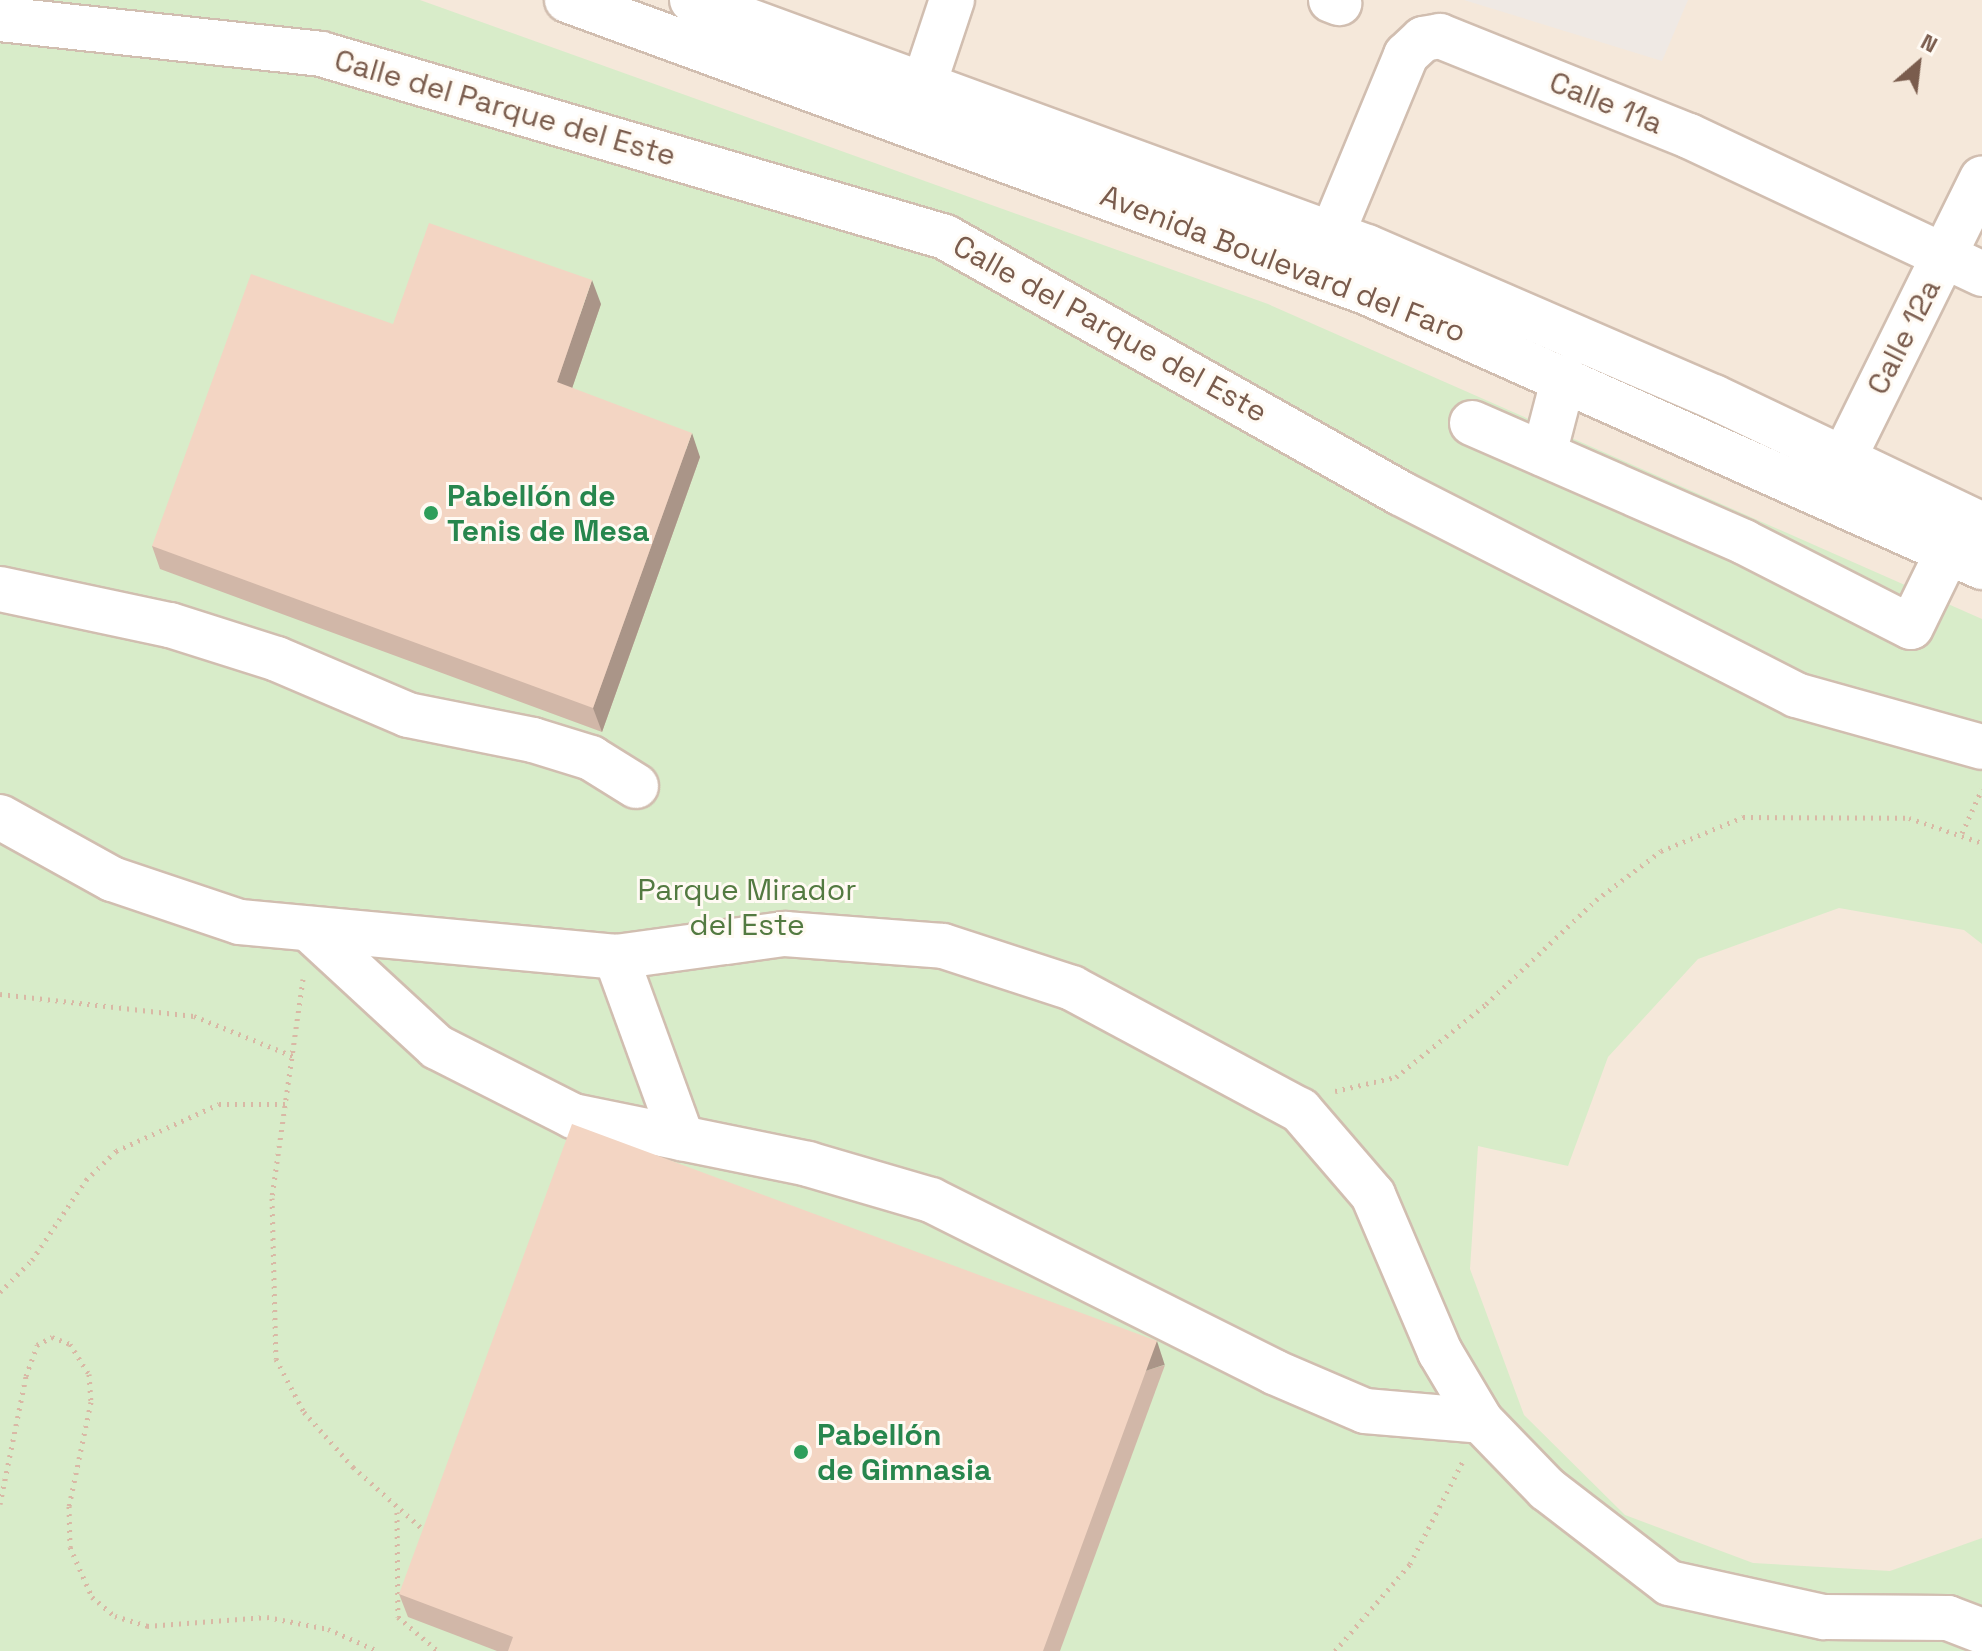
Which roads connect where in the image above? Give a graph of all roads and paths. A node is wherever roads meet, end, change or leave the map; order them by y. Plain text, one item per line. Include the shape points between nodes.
1 (567, 0) edge
2 (692, 0) edge
3 (952, 0) edge
4 (0, 19) edge
5 (924, 84) junction
6 (1982, 179) edge
7 (1332, 234) junction
8 (1964, 265) edge
9 (1564, 377) junction
10 (1472, 423) dead end
11 (1544, 454) junction
12 (1834, 478) junction
13 (1982, 525) edge
14 (1965, 559) edge
15 (0, 589) edge
16 (1982, 747) edge
17 (636, 786) dead end
18 (1982, 789) edge
19 (0, 817) edge
20 (1962, 833) junction
21 (1982, 843) edge
22 (309, 929) junction
23 (616, 957) junction
24 (0, 994) edge
25 (293, 1056) junction
26 (1287, 1102) junction
27 (287, 1104) junction
28 (682, 1138) junction
29 (0, 1292) edge
30 (1481, 1421) junction
31 (0, 1504) edge
32 (397, 1511) junction
33 (436, 1539) edge
34 (1982, 1631) edge
35 (378, 1651) edge
36 (438, 1651) edge
37 (1335, 1651) edge

1 - 9 street, Avenida Boulevard del Faro via 1366,292
2 - 5 street, Avenida Boulevard del Faro
3 - 5 street
4 - 16 street, Calle del Parque del Este via 321,54 945,237 1400,493 1796,695
5 - 7 street, Avenida Boulevard del Faro
6 - 8 street, Calle 12a
7 - 8 street, Calle 11a via 1406,55 1423,39 1440,36 1689,136
7 - 12 street, Avenida Boulevard del Faro via 1714,397
8 - 12 street, Calle 12a
9 - 11 street
9 - 12 street, Avenida Boulevard del Faro
10 - 11 street
11 - 14 street via 1744,542 1911,627
12 - 13 street, Avenida Boulevard del Faro
12 - 14 street, Avenida Boulevard del Faro
15 - 17 street via 201,635 277,659 408,715 533,740 591,758
18 - 20 path
19 - 22 street via 112,879 240,922
20 - 21 path
20 - 26 path via 1909,818 1743,817 1661,851 1596,900 1486,1004 1396,1077
22 - 23 street
22 - 25 path
22 - 28 street via 437,1047 573,1116
23 - 26 street via 785,934 943,946 1072,988
23 - 28 street
24 - 25 path via 194,1016
25 - 27 path
26 - 30 street via 1300,1110 1373,1195 1440,1352
27 - 29 path via 219,1104 116,1151 86,1180 32,1260
27 - 32 path via 272,1198 276,1359 304,1412
28 - 30 street via 808,1164 931,1200 1274,1372 1365,1411
30 - 34 street via 1547,1489 1669,1583 1824,1617 1948,1618
30 - 37 path via 1446,1501 1410,1564
31 - 35 path via 26,1376 37,1345 52,1337 70,1344 89,1374 91,1402 69,1506 70,1547 92,1597 115,1616 147,1626 267,1617 328,1629
32 - 33 path
32 - 36 path via 398,1617

